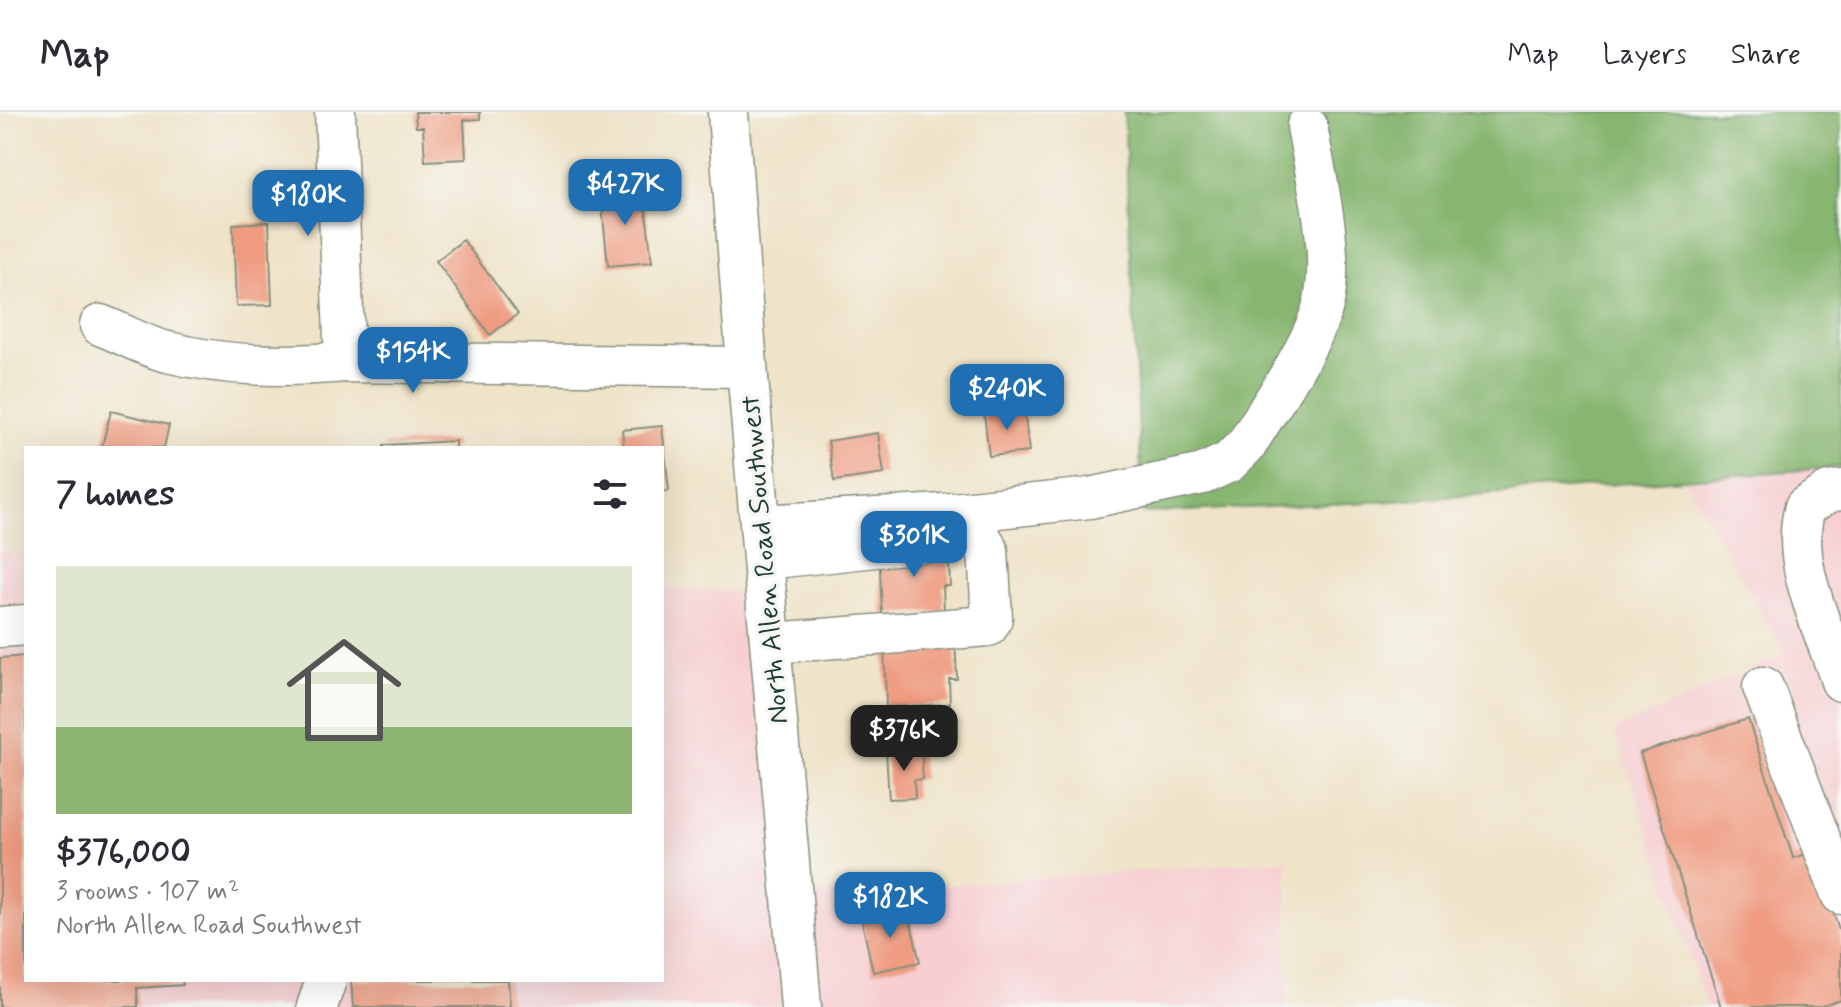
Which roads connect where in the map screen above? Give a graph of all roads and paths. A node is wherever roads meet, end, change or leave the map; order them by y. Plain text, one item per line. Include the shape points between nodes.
1 (335, 112) edge
2 (728, 112) edge
3 (1307, 126) dead end
4 (100, 325) dead end
5 (345, 362) junction
6 (745, 367) junction
7 (1841, 490) edge
8 (763, 542) junction
9 (24, 625) edge
10 (0, 627) edge
11 (772, 643) junction
12 (1841, 681) edge
13 (1763, 687) dead end
14 (1841, 894) edge
15 (325, 982) edge
16 (317, 1007) edge
17 (801, 1007) edge

1 - 5 street
2 - 6 street, North Allen Road Southwest
3 - 8 street via 1324,229 1322,310 1247,444 1229,462 1203,474 1090,498
4 - 5 street via 164,352 222,363 288,367
5 - 6 street
6 - 8 street, North Allen Road Southwest
7 - 12 street via 1805,507 1800,526 1801,558
8 - 11 street, North Allen Road Southwest
8 - 11 street via 967,537 983,541 988,550 988,626
9 - 10 street
11 - 17 street, North Allen Road Southwest
13 - 14 street
15 - 16 street

